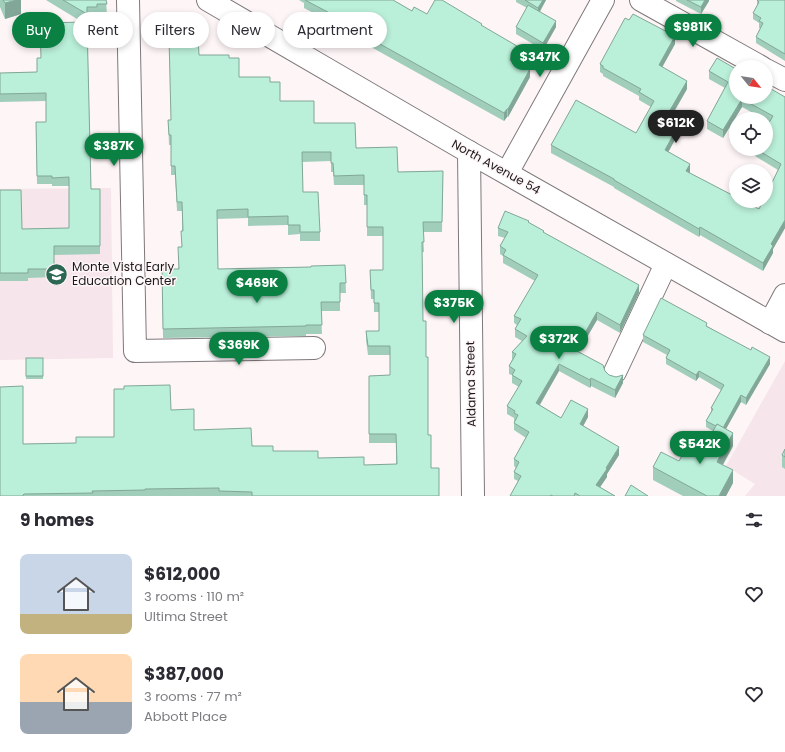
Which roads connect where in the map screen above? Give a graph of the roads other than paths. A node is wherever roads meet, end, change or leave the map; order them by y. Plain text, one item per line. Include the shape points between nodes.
1 (128, 0) edge
2 (208, 0) edge
3 (603, 0) edge
4 (641, 0) edge
5 (748, 60) edge
6 (773, 74) edge
7 (785, 80) edge
8 (469, 152) junction
9 (507, 173) junction
10 (666, 264) junction
11 (785, 295) edge
12 (778, 327) edge
13 (314, 348) dead end
14 (615, 372) dead end
15 (473, 496) edge

1 - 13 street via 136,351
2 - 8 street, North Avenue 54
3 - 9 street
4 - 5 street
6 - 7 street
8 - 9 street, North Avenue 54
8 - 15 street, Aldama Street
9 - 10 street, North Avenue 54
10 - 12 street, North Avenue 54
10 - 14 street
11 - 12 street

